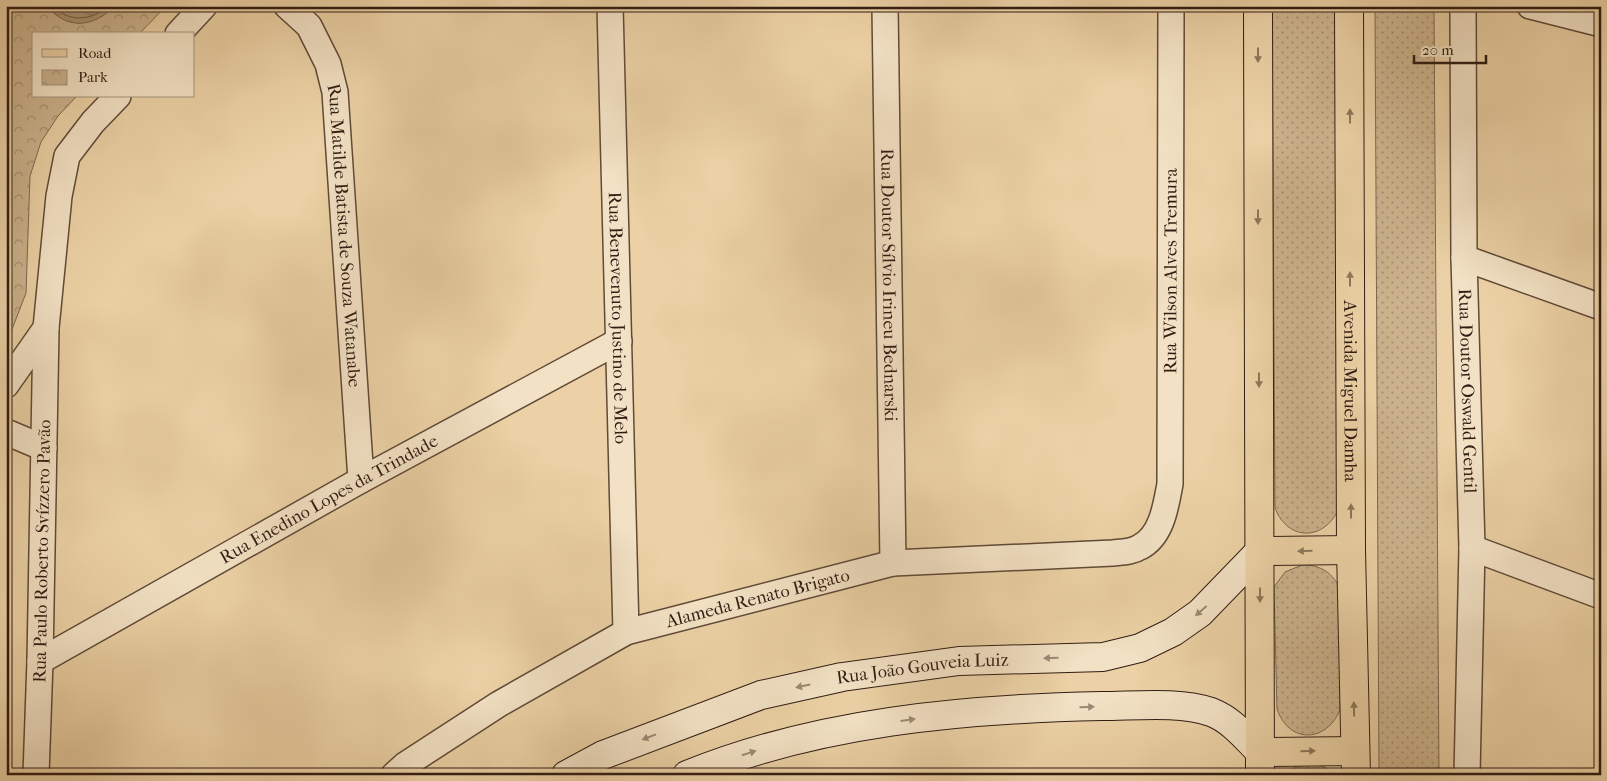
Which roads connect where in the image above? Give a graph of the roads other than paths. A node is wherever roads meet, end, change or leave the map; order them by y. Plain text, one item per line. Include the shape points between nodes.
1 (204, 6) edge
2 (286, 6) edge
3 (610, 6) edge
4 (885, 6) edge
5 (1171, 6) edge
6 (1258, 6) edge
7 (1349, 6) edge
8 (1463, 6) edge
9 (1530, 6) edge
10 (1601, 24) edge
11 (180, 32) edge
12 (116, 98) edge
13 (1464, 258) junction
14 (1601, 307) edge
15 (46, 328) junction
16 (619, 341) junction
17 (6, 385) edge
18 (6, 432) edge
19 (44, 448) junction
20 (361, 480) junction
21 (1155, 534) joint
22 (1472, 548) junction
23 (1351, 550) junction
24 (1260, 551) junction
25 (893, 563) junction
26 (1601, 596) edge
27 (626, 632) junction
28 (40, 661) junction
29 (1260, 763) edge
30 (1356, 763) edge
31 (36, 775) edge
32 (394, 775) edge
33 (566, 775) edge
34 (687, 775) edge
35 (1467, 775) edge

1 - 11 street
2 - 20 street, Rua Matilde Batista de Souza Watanabe via 309,26 328,64 336,92
3 - 16 street, Rua Benevenuto Justino de Melo
4 - 25 street, Rua Doutor Sílvio Irineu Bednarski
5 - 21 street, Rua Wilson Alves Tremura via 1170,484 1165,510
6 -> 24 main road
23 -> 7 main road, Avenida Miguel Damha
8 - 13 street, Rua Doutor Oswald Gentil
9 - 10 street
12 - 15 street, Rua Paulo Roberto Svízzero Pavão via 67,156 59,196
13 - 14 street
13 - 22 street, Rua Doutor Oswald Gentil
15 - 17 street
15 - 19 street, Rua Paulo Roberto Svízzero Pavão
16 - 20 street, Rua Enedino Lopes da Trindade
16 - 27 street, Rua Benevenuto Justino de Melo
18 - 19 street
19 - 28 street, Rua Paulo Roberto Svízzero Pavão
20 - 28 street, Rua Enedino Lopes da Trindade
21 - 25 street, Alameda Renato Brigato via 1141,547 1113,553
22 - 26 street
22 - 35 street, Rua Doutor Oswald Gentil
23 -> 24 main road
30 -> 23 main road, Avenida Miguel Damha
24 -> 29 main road
24 -> 33 street, Rua João Gouveia Luiz via 1200,613 1173,632 1140,648 1103,657 959,661 779,691 603,755
25 - 27 street, Alameda Renato Brigato
27 - 32 street, Alameda Renato Brigato via 499,704
28 - 31 street, Rua Paulo Roberto Svízzero Pavão
29 -> 30 main road
34 -> 29 street via 781,742 854,727 966,712 1056,707 1178,706 1210,712 1236,727

